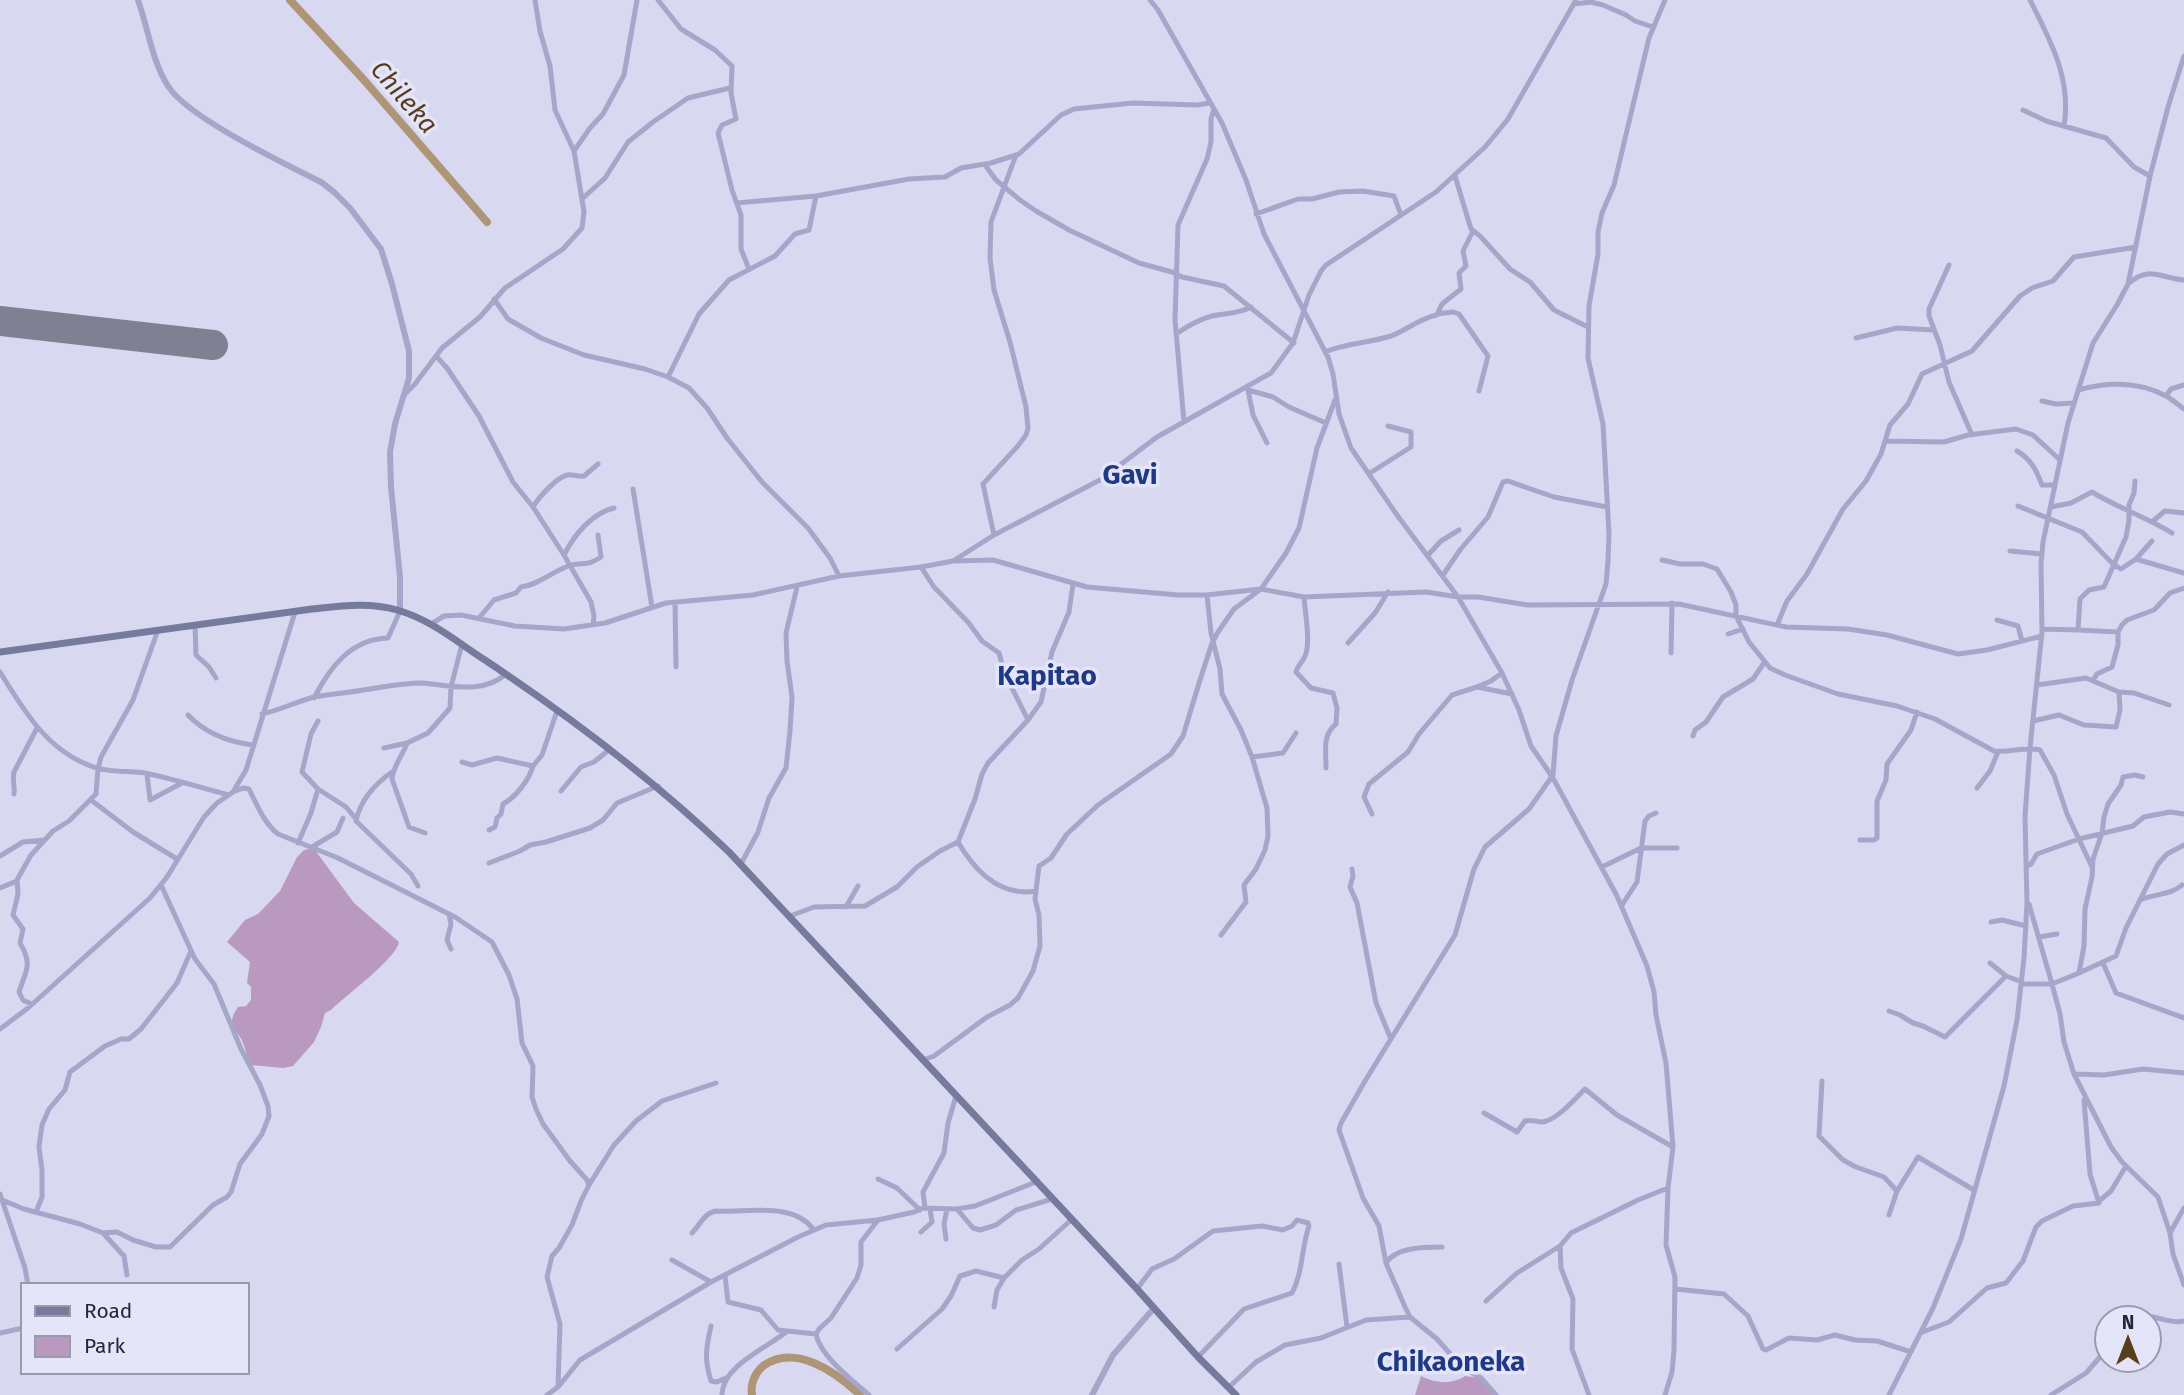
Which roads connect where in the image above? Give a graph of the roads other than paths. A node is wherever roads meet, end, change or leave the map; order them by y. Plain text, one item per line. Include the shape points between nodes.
1 (138, 0) edge
2 (535, 0) edge
3 (637, 0) edge
4 (659, 0) edge
5 (1150, 0) edge
6 (1665, 0) edge
7 (2030, 0) edge
8 (1575, 2) edge
9 (1653, 27) junction
10 (2184, 56) edge
11 (730, 88) junction
12 (1210, 103) junction
13 (1214, 109) junction
14 (2023, 110) dead end
15 (2064, 126) junction
16 (575, 151) junction
17 (1016, 155) junction
18 (985, 165) junction
19 (1455, 176) junction
20 (2150, 176) junction
21 (1005, 187) junction
22 (816, 196) junction
23 (582, 199) junction
24 (737, 202) junction
25 (1256, 214) junction
26 (1401, 215) junction
27 (1473, 231) junction
28 (2136, 247) junction
29 (1949, 265) dead end
30 (749, 269) junction
31 (1177, 275) junction
32 (2184, 280) edge
33 (2128, 284) junction
34 (494, 299) junction
35 (1251, 307) junction
36 (1304, 312) junction
37 (1437, 314) junction
38 (1588, 327) junction
39 (1934, 330) junction
40 (1176, 334) junction
41 (1856, 338) dead end
42 (1294, 343) junction
43 (1325, 352) junction
44 (436, 356) junction
45 (1944, 363) junction
46 (668, 377) junction
47 (2184, 385) edge
48 (1248, 389) junction
49 (2078, 390) junction
50 (1479, 391) dead end
51 (404, 395) junction
52 (2166, 396) junction
53 (1335, 399) junction
54 (2042, 401) dead end
55 (2074, 403) junction
56 (2184, 409) edge
57 (1184, 422) junction
58 (1326, 423) junction
59 (1388, 426) dead end
60 (1972, 435) junction
61 (1885, 440) junction
62 (1267, 443) dead end
63 (2017, 452) dead end
64 (2059, 459) junction
65 (598, 464) dead end
66 (1370, 473) junction
67 (2135, 481) dead end
68 (2054, 485) junction
69 (633, 489) dead end
70 (2018, 506) dead end
71 (533, 507) junction
72 (1607, 507) junction
73 (2051, 507) junction
74 (614, 508) dead end
75 (2128, 512) junction
76 (2184, 513) edge
77 (2049, 518) junction
78 (2152, 521) junction
79 (1459, 530) dead end
80 (2172, 533) dead end
81 (598, 535) dead end
82 (993, 535) junction
83 (2152, 541) dead end
84 (2010, 551) dead end
85 (2041, 554) junction
86 (564, 555) junction
87 (1428, 555) junction
88 (1662, 559) dead end
89 (2136, 559) junction
90 (953, 561) junction
91 (2113, 564) junction
92 (570, 565) junction
93 (921, 568) junction
94 (2184, 573) edge
95 (1443, 575) junction
96 (839, 576) junction
97 (1073, 584) junction
98 (797, 587) junction
99 (2184, 588) edge
100 (1261, 589) junction
101 (1388, 592) junction
102 (1207, 595) junction
103 (1304, 597) junction
104 (1458, 597) junction
105 (675, 602) junction
106 (1672, 603) junction
107 (1599, 605) junction
108 (652, 607) junction
109 (400, 611) junction
110 (295, 612) junction
111 (1736, 616) junction
112 (479, 618) junction
113 (1997, 620) dead end
114 (431, 624) junction
115 (195, 625) junction
116 (593, 625) junction
117 (1777, 625) junction
118 (1743, 629) junction
119 (2042, 629) junction
120 (158, 630) junction
121 (2078, 630) junction
122 (2118, 632) junction
123 (1728, 634) dead end
124 (2042, 636) junction
125 (2022, 641) junction
126 (1212, 643) junction
127 (1348, 643) dead end
128 (462, 644) junction
129 (0, 652) edge
130 (1671, 653) dead end
131 (1764, 663) junction
132 (676, 667) dead end
133 (0, 672) edge
134 (1502, 673) junction
135 (506, 674) junction
136 (216, 678) dead end
137 (2093, 680) junction
138 (2037, 685) junction
139 (451, 687) junction
140 (1477, 687) junction
141 (2119, 692) junction
142 (1512, 694) junction
143 (314, 698) junction
144 (2169, 705) dead end
145 (557, 711) junction
146 (1917, 712) junction
147 (262, 714) junction
148 (188, 715) dead end
149 (1028, 720) junction
150 (2033, 720) junction
151 (318, 721) dead end
152 (37, 728) junction
153 (1296, 733) dead end
154 (1693, 736) dead end
155 (407, 743) junction
156 (253, 745) junction
157 (384, 748) dead end
158 (611, 748) junction
159 (2030, 748) junction
160 (1998, 752) junction
161 (1252, 757) junction
162 (462, 762) dead end
163 (533, 766) junction
164 (1326, 768) dead end
165 (98, 769) junction
166 (392, 772) junction
167 (147, 774) junction
168 (2143, 777) dead end
169 (1553, 778) junction
170 (182, 783) junction
171 (658, 786) junction
172 (1978, 788) dead end
173 (318, 789) junction
174 (561, 791) dead end
175 (15, 794) dead end
176 (231, 794) junction
177 (90, 800) junction
178 (1656, 813) dead end
179 (1372, 814) dead end
180 (2184, 814) edge
181 (343, 818) dead end
182 (356, 820) junction
183 (489, 830) dead end
184 (425, 833) dead end
185 (2102, 833) junction
186 (2079, 839) junction
187 (44, 840) junction
188 (1860, 840) dead end
189 (958, 842) junction
190 (298, 843) junction
191 (2184, 845) edge
192 (313, 847) junction
193 (1641, 848) junction
194 (1676, 848) dead end
195 (0, 856) edge
196 (177, 859) junction
197 (489, 863) dead end
198 (741, 864) junction
199 (1602, 867) junction
200 (2026, 867) junction
201 (2092, 867) junction
202 (1352, 869) dead end
203 (17, 881) junction
204 (161, 885) junction
205 (2182, 885) dead end
206 (418, 886) dead end
207 (858, 886) dead end
208 (0, 888) edge
209 (1036, 891) junction
210 (1026, 893) junction
211 (2027, 898) junction
212 (1035, 900) junction
213 (2140, 901) junction
214 (1622, 905) junction
215 (846, 907) junction
216 (449, 914) junction
217 (790, 916) junction
218 (1991, 922) dead end
219 (2026, 926) junction
220 (2057, 934) dead end
221 (1220, 935) dead end
222 (2039, 937) junction
223 (451, 949) dead end
224 (191, 951) junction
225 (1990, 963) dead end
226 (2103, 963) junction
227 (2079, 973) junction
228 (2006, 976) junction
229 (2022, 983) junction
230 (2052, 984) junction
231 (31, 1004) junction
232 (1889, 1012) dead end
233 (2184, 1018) edge
234 (0, 1029) edge
235 (1391, 1040) junction
236 (923, 1060) junction
237 (2184, 1073) edge
238 (2074, 1074) junction
239 (1822, 1081) dead end
240 (716, 1083) dead end
241 (2084, 1095) junction
242 (956, 1096) junction
243 (1484, 1113) dead end
244 (1673, 1147) junction
245 (2126, 1166) junction
246 (878, 1179) dead end
247 (1036, 1182) junction
248 (589, 1185) junction
249 (1668, 1188) junction
250 (1974, 1190) junction
251 (1897, 1191) junction
252 (1, 1197) edge
253 (1052, 1199) junction
254 (2099, 1201) junction
255 (2184, 1208) edge
256 (925, 1209) junction
257 (947, 1209) junction
258 (957, 1209) junction
259 (36, 1212) junction
260 (1889, 1214) dead end
261 (878, 1220) junction
262 (1071, 1220) junction
263 (814, 1230) junction
264 (921, 1232) dead end
265 (103, 1233) junction
266 (692, 1233) dead end
267 (2170, 1233) junction
268 (946, 1239) dead end
269 (1560, 1246) junction
270 (1442, 1247) dead end
271 (672, 1260) dead end
272 (1386, 1263) junction
273 (1339, 1264) dead end
274 (127, 1275) dead end
275 (725, 1276) junction
276 (1003, 1278) junction
277 (711, 1282) junction
278 (28, 1283) edge
279 (2184, 1285) edge
280 (1137, 1289) junction
281 (1675, 1289) junction
282 (1486, 1300) dead end
283 (993, 1307) dead end
284 (1154, 1308) junction
285 (1410, 1317) junction
286 (2163, 1320) edge
287 (2184, 1321) edge
288 (712, 1326) dead end
289 (1347, 1327) junction
290 (21, 1328) edge
291 (786, 1332) junction
292 (0, 1333) edge
293 (1920, 1333) junction
294 (816, 1334) junction
295 (897, 1349) dead end
296 (1911, 1352) junction
297 (1198, 1357) junction
298 (2093, 1365) edge
299 (728, 1377) junction
300 (558, 1387) junction
301 (1228, 1388) junction
302 (547, 1395) edge
303 (722, 1395) edge
304 (869, 1395) edge
305 (1092, 1395) edge
306 (1236, 1395) edge
307 (1496, 1395) edge
308 (1589, 1395) edge
309 (1665, 1395) edge
310 (1889, 1395) edge
311 (2051, 1395) edge

1 - 51 street via 159,69 177,97 221,128 334,192 370,233 387,265 409,351
2 - 16 street via 555,110
3 - 16 street via 624,75
4 - 11 street via 681,29 732,66
5 - 12 street
6 - 9 street
7 - 15 street via 2060,65 2067,108
8 - 9 street via 1603,5
8 - 19 street via 1508,119
9 - 38 street via 1614,185 1600,220
10 - 20 street
11 - 23 street via 688,98 653,122 628,142 612,170
11 - 24 street via 736,119 722,125 718,133
12 - 13 street
12 - 17 street via 1141,102 1074,109
13 - 25 street
13 - 31 street via 1208,157 1179,223
14 - 15 street
15 - 20 street via 2106,138 2134,167
16 - 23 street
17 - 18 street
17 - 21 street
18 - 21 street
18 - 22 street via 964,167 945,177 909,178
19 - 26 street
19 - 27 street
20 - 28 street
21 - 31 street via 1069,230 1139,263
21 - 82 street via 990,226 990,267 1028,423 1026,435 983,484
22 - 24 street
22 - 30 street via 809,230 795,234 775,256
23 - 34 street via 582,228 570,244
24 - 30 street via 741,249
25 - 26 street via 1298,198 1357,191 1394,196
25 - 36 street
26 - 36 street via 1326,265
27 - 37 street via 1463,251 1466,266 1458,273 1461,289
27 - 38 street via 1554,310
28 - 33 street
28 - 45 street via 2071,259 2053,281 2020,296 1972,351
29 - 39 street via 1929,312
30 - 46 street via 729,281 705,306
31 - 35 street via 1224,286
31 - 40 street
32 - 33 street via 2145,273
33 - 49 street via 2093,343
34 - 44 street
34 - 46 street via 508,318 541,338 584,355
35 - 40 street via 1208,317
35 - 42 street
36 - 42 street
36 - 43 street
37 - 43 street via 1392,335
37 - 50 street via 1459,314 1488,356
38 - 72 street via 1588,365 1603,424
39 - 41 street via 1897,328
39 - 45 street
40 - 57 street
42 - 48 street via 1271,373
43 - 53 street
44 - 51 street
44 - 71 street via 472,405 513,482
45 - 60 street
45 - 61 street via 1919,378
46 - 96 street via 694,393 762,482 808,528
47 - 52 street via 2171,388
48 - 57 street
48 - 58 street
48 - 62 street via 1253,415
49 - 52 street via 2110,383
49 - 55 street
51 - 109 street via 390,452
52 - 56 street
53 - 58 street
53 - 66 street via 1351,448
54 - 55 street
55 - 64 street
57 - 82 street via 1143,446 1100,480
58 - 100 street via 1299,528
59 - 66 street via 1411,432 1411,446
60 - 61 street via 1944,442
60 - 64 street via 2017,429 2033,435
61 - 117 street via 1866,481 1843,509
63 - 68 street via 2035,467 2042,485
64 - 68 street
65 - 71 street via 584,477 567,475
66 - 87 street
67 - 75 street
68 - 73 street
69 - 108 street
70 - 77 street
71 - 86 street
72 - 95 street via 1503,482 1488,517
72 - 107 street via 1608,561
73 - 75 street via 2092,492
73 - 77 street
74 - 86 street via 601,512 573,537
75 - 78 street
75 - 91 street via 2126,537
76 - 78 street via 2165,511
77 - 85 street
77 - 91 street via 2082,532
78 - 80 street
79 - 87 street
81 - 92 street via 601,557 589,565
82 - 90 street
83 - 89 street
84 - 85 street
85 - 119 street
86 - 92 street
87 - 95 street
88 - 111 street via 1717,569 1731,592
89 - 91 street via 2120,569
89 - 94 street
90 - 93 street
90 - 97 street via 993,559
91 - 121 street via 2102,588 2082,596
92 - 112 street via 494,600
92 - 116 street via 591,603
93 - 96 street
93 - 149 street via 982,641 999,653
95 - 104 street
96 - 98 street
97 - 102 street
97 - 149 street via 1041,702
98 - 105 street
98 - 198 street via 786,633 792,697 786,768
99 - 122 street via 2170,593 2154,610 2127,620
100 - 102 street
100 - 103 street
100 - 126 street via 1234,610
101 - 103 street
101 - 104 street
101 - 127 street
102 - 126 street
103 - 164 street via 1306,655 1296,672 1311,688 1333,693 1337,708 1336,724 1325,736
104 - 107 street via 1528,605
104 - 134 street
105 - 108 street
105 - 132 street
106 - 107 street
106 - 111 street
106 - 130 street
107 - 169 street via 1556,736
108 - 116 street
109 - 110 main road via 354,605
109 - 114 main road
109 - 143 street via 388,638 377,638 343,655
110 - 115 main road
110 - 147 street
111 - 117 street
111 - 118 street
112 - 114 street via 444,616
112 - 116 street via 530,628
113 - 125 street via 2018,626
114 - 128 main road
115 - 120 main road
115 - 136 street via 196,654
117 - 125 street via 1870,632 1958,654
118 - 123 street
118 - 131 street
119 - 121 street
119 - 124 street
120 - 129 main road
120 - 165 street via 133,700
121 - 122 street
122 - 137 street via 2112,667
124 - 125 street
124 - 138 street
126 - 161 street via 1222,695
126 - 209 street via 1180,744 1066,834 1051,858 1039,866
128 - 135 main road
128 - 139 street
131 - 146 street via 1838,694
131 - 154 street via 1749,682 1723,698
133 - 152 street
134 - 140 street
134 - 142 street
135 - 139 street via 484,686
135 - 145 main road
137 - 138 street
137 - 141 street
138 - 150 street
139 - 143 street via 404,684
139 - 155 street via 450,708 431,731
140 - 142 street
140 - 179 street via 1452,695 1408,752 1369,784 1364,797
141 - 144 street
141 - 150 street via 2116,727 2084,725 2059,715
142 - 169 street via 1531,746
143 - 147 street
145 - 158 main road
145 - 163 street via 542,755
146 - 160 street
146 - 188 street via 1911,730 1887,764 1877,801 1877,838
147 - 156 street
148 - 156 street via 228,741
149 - 189 street via 988,763
150 - 159 street
151 - 173 street via 302,772
152 - 165 street via 69,754
152 - 175 street via 13,775
153 - 161 street via 1283,753
155 - 157 street
155 - 166 street
156 - 176 street via 246,770
158 - 171 main road
158 - 174 street via 581,767
159 - 160 street
159 - 186 street via 2040,750 2048,764
159 - 200 street
160 - 172 street
161 - 221 street via 1267,808 1268,836 1261,860 1244,885 1246,902
162 - 163 street via 472,765 497,758
163 - 183 street
165 - 167 street
165 - 177 street via 97,792
166 - 182 street via 368,795
166 - 184 street via 409,827
167 - 170 street
167 - 170 street via 150,800
168 - 185 street via 2123,777 2108,804
169 - 199 street
169 - 235 street via 1529,809 1485,847 1455,935
170 - 176 street
171 - 197 street via 617,803 590,828 530,845
171 - 198 main road
173 - 182 street via 346,807
173 - 190 street
176 - 190 street via 249,789 272,829
176 - 196 street via 204,817
177 - 187 street
177 - 196 street
178 - 193 street via 1645,821
180 - 185 street via 2144,817 2133,826
181 - 192 street via 337,832
182 - 206 street
185 - 186 street
185 - 201 street
186 - 200 street via 2037,854
186 - 201 street
187 - 195 street via 23,842
187 - 203 street
189 - 210 street via 992,883
189 - 215 street via 916,867 889,893 866,906
190 - 192 street
191 - 213 street via 2163,857
192 - 216 street
193 - 194 street
193 - 199 street
193 - 214 street via 1637,882
196 - 204 street
198 - 217 main road
199 - 214 street
200 - 211 street
201 - 227 street
202 - 235 street via 1351,891 1376,1003
203 - 208 street
203 - 231 street via 13,915 23,929 20,943 28,959 19,992
204 - 224 street
204 - 231 street
205 - 213 street
207 - 215 street
209 - 210 street
209 - 212 street
210 - 212 street
211 - 219 street
211 - 222 street
212 - 236 street via 1040,946 1018,998
213 - 226 street via 2116,956
214 - 244 street via 1654,992
215 - 217 street via 814,907
216 - 223 street
216 - 248 street via 488,939 509,975 523,1043 533,1066 536,1110
217 - 236 main road
218 - 219 street via 2001,919
219 - 229 street
220 - 222 street
222 - 230 street
224 - 259 street via 177,983 141,1029 130,1039 109,1044 69,1072 65,1090 42,1125 41,1196
224 - 265 street via 214,984 260,1085 269,1116 240,1164 231,1192 170,1247 156,1247 117,1232
225 - 228 street
226 - 227 street
226 - 233 street via 2116,993
227 - 230 street
228 - 229 street
228 - 232 street via 1946,1037
229 - 230 street
229 - 250 street via 2004,1086
230 - 238 street
231 - 234 street
235 - 272 street via 1339,1130 1363,1198 1379,1226
236 - 242 main road
237 - 238 street via 2143,1069
238 - 241 street
239 - 251 street via 1819,1136 1843,1160 1884,1177
240 - 248 street via 662,1101 636,1121 614,1145
241 - 245 street via 2110,1147
241 - 254 street via 2090,1174
242 - 247 main road
242 - 256 street via 946,1149 923,1194
243 - 244 street via 1517,1132 1525,1121 1551,1119 1585,1089 1617,1115
244 - 249 street
245 - 254 street
245 - 267 street via 2158,1197
246 - 256 street
247 - 253 main road
247 - 258 street via 981,1205
248 - 300 street via 552,1256 547,1278 559,1324
249 - 269 street via 1574,1232
249 - 281 street via 1666,1245
250 - 251 street via 1918,1157
250 - 293 street via 1961,1239
251 - 260 street
252 - 259 street
252 - 278 street
253 - 258 street via 1016,1210 980,1230
253 - 262 main road
254 - 293 street via 2073,1206 2042,1221 2022,1264 2006,1283 1987,1288 1949,1322
255 - 267 street
256 - 257 street
256 - 261 street
256 - 264 street via 932,1222
257 - 258 street
257 - 268 street
259 - 265 street
261 - 263 street
261 - 294 street via 861,1242 857,1278
262 - 276 street
262 - 280 main road
263 - 266 street via 794,1214 755,1210 711,1212
263 - 275 street
265 - 274 street via 124,1256
267 - 279 street
269 - 282 street via 1517,1273
269 - 308 street via 1561,1268 1573,1299 1572,1349
270 - 272 street via 1399,1253
271 - 277 street
272 - 285 street
273 - 289 street
275 - 277 street
275 - 291 street via 728,1302 761,1310 778,1330
276 - 283 street
276 - 295 street via 976,1271 960,1276 942,1309
277 - 300 street via 580,1360
280 - 284 main road
280 - 297 street via 1152,1269 1213,1231 1262,1226 1283,1230 1297,1220 1308,1223 1292,1293 1244,1309
281 - 296 street via 1724,1294 1748,1316 1766,1350 1789,1338 1817,1340 1835,1335
281 - 309 street via 1672,1371
284 - 297 main road
284 - 305 street via 1113,1355
285 - 289 street via 1369,1319
285 - 307 street
286 - 287 street
288 - 299 street via 705,1356 708,1372 712,1381
289 - 301 street via 1279,1347
290 - 292 street
291 - 294 street
291 - 299 street
293 - 296 street
294 - 304 street via 827,1355
296 - 310 street
297 - 301 main road
298 - 311 street
299 - 303 street
300 - 302 street
301 - 306 main road

